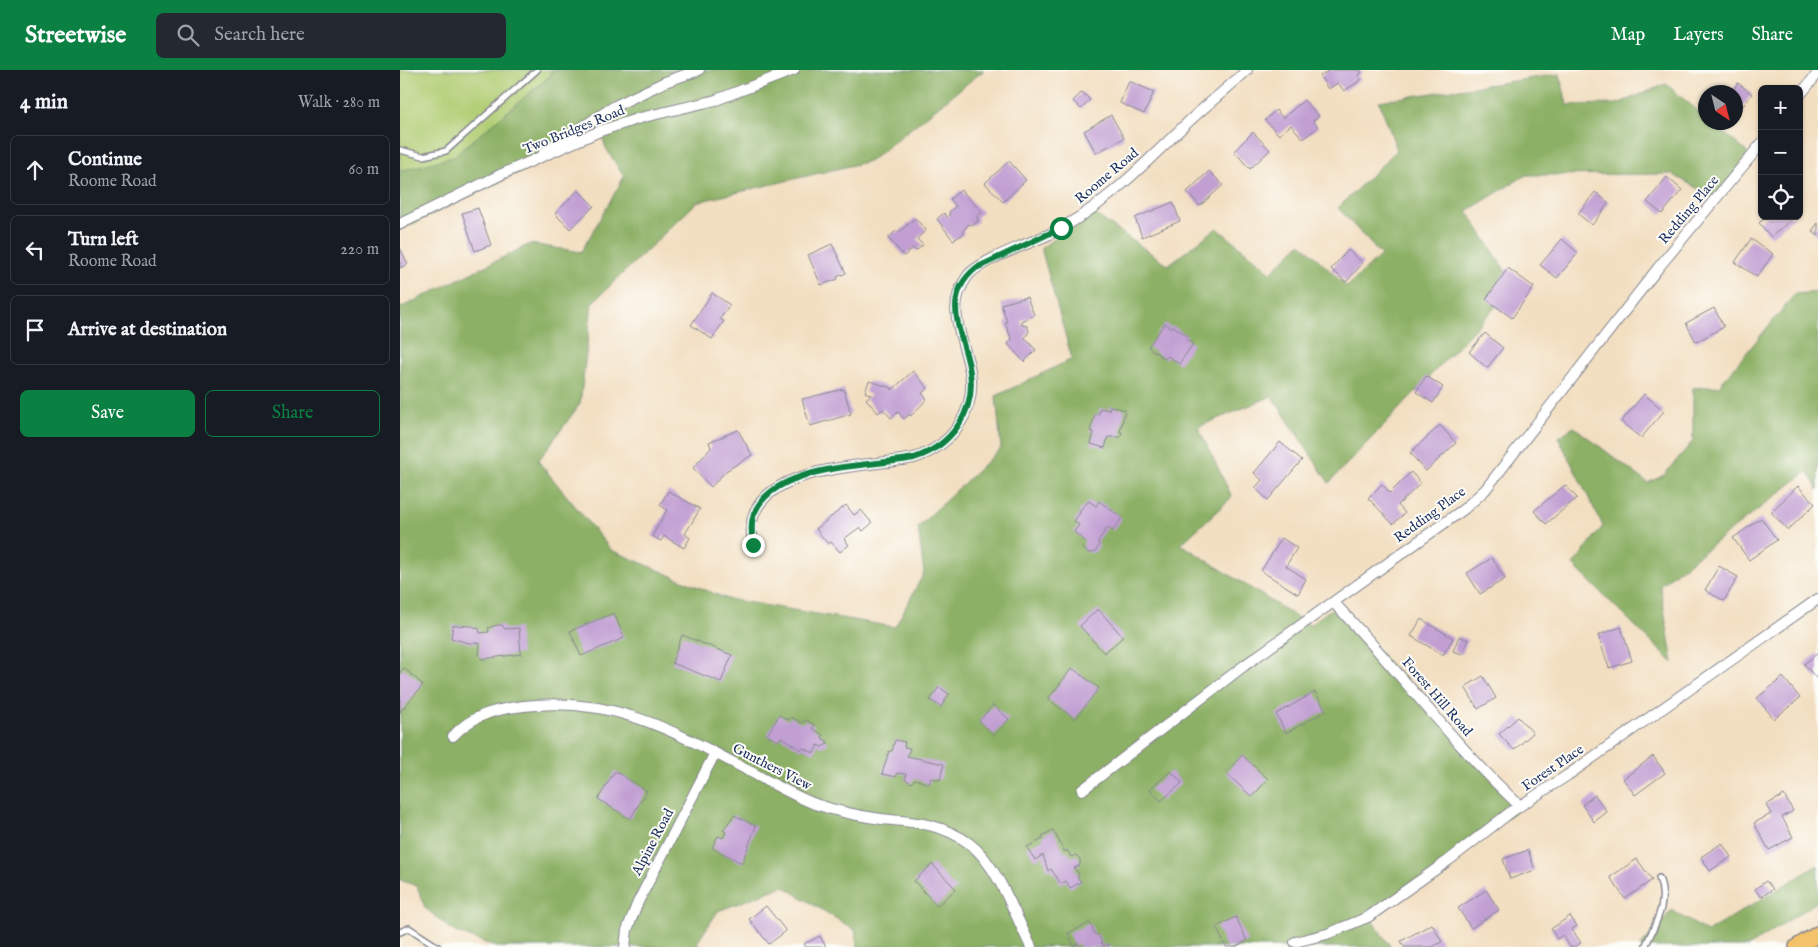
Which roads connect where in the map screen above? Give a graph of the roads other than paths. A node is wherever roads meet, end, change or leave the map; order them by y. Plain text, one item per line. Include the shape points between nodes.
1 (537, 70) edge
2 (699, 70) edge
3 (794, 70) edge
4 (1247, 70) edge
5 (1818, 73) edge
6 (1803, 91) edge
7 (1758, 148) edge
8 (400, 150) edge
9 (526, 164) junction
10 (400, 224) edge
11 (753, 545) dead end
12 (1818, 599) edge
13 (1334, 603) junction
14 (453, 736) dead end
15 (715, 753) junction
16 (1082, 790) dead end
17 (1520, 806) junction
18 (1659, 878) dead end
19 (400, 932) edge
20 (1818, 934) edge
21 (1294, 942) dead end
22 (438, 947) edge
23 (624, 947) edge
24 (1030, 947) edge
25 (1646, 947) edge
26 (1797, 947) edge

1 - 8 lane via 446,151 423,156
2 - 9 street via 664,82 615,106
3 - 9 street, Two Bridges Road via 716,100 600,131
4 - 11 street, Roome Road via 1126,182 1093,208 1061,228 985,263 967,275 959,294 956,315 970,370 971,391 966,412 952,436 928,453 914,458 820,470 788,483 758,506 752,525
5 - 6 street
7 - 13 street, Redding Place via 1658,268 1485,490 1464,509
9 - 10 street, Two Bridges Road
12 - 17 street, Forest Place
13 - 16 street, Redding Place via 1245,665
13 - 17 street, Forest Hill Road via 1486,774
14 - 15 street, Gunthers View via 462,725 478,716 509,707 548,703 584,705 618,711 651,722
15 - 23 street, Alpine Road via 638,902
15 - 24 street, Gunthers View via 815,804 852,814 917,821 953,832 985,859
17 - 21 street, Forest Place via 1368,917 1327,934
18 - 25 lane via 1664,897
19 - 22 lane via 409,928
20 - 26 main road

